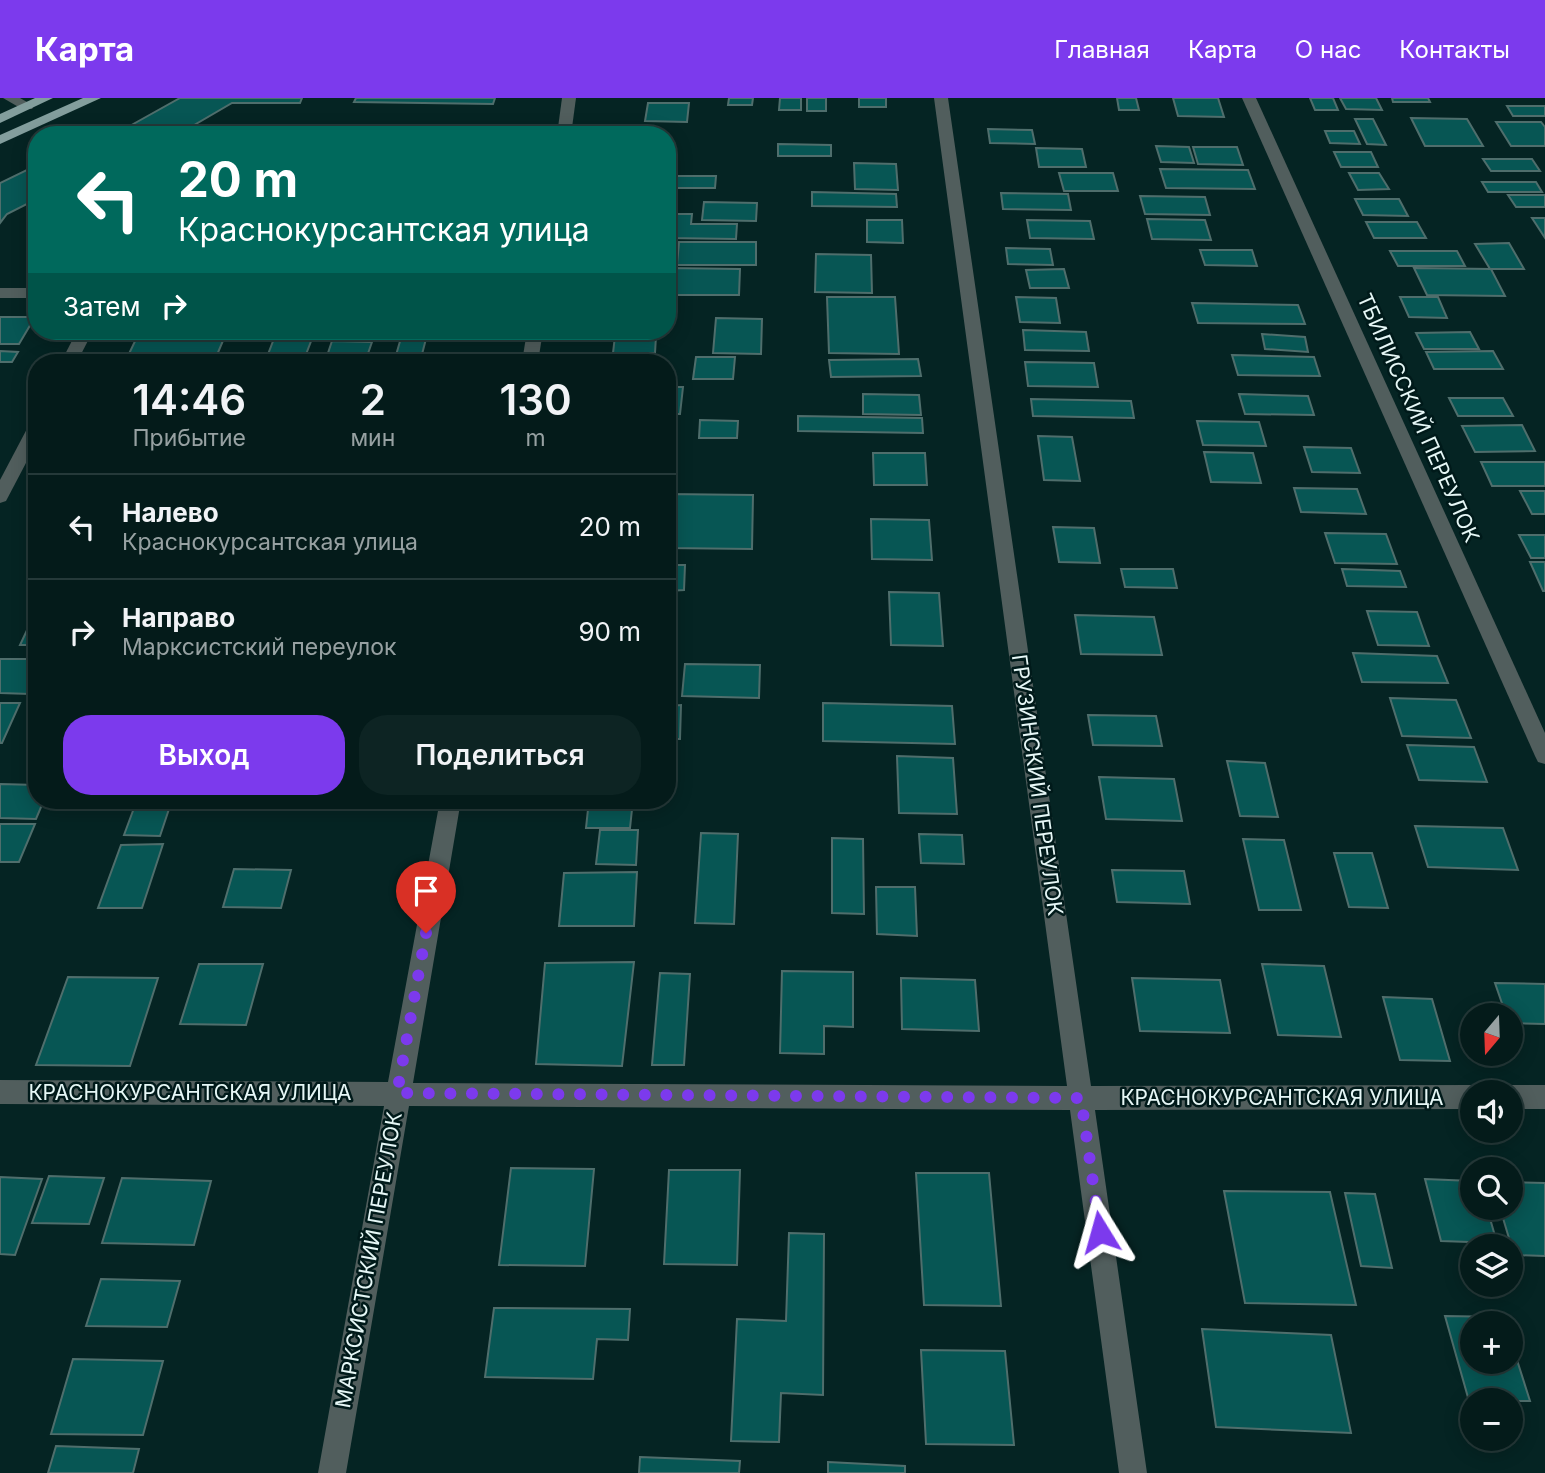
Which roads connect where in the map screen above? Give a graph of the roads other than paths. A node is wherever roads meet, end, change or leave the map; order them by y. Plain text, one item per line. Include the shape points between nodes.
1 (10, 98) edge
2 (46, 98) edge
3 (94, 98) edge
4 (569, 98) edge
5 (941, 98) edge
6 (1249, 98) edge
7 (27, 106) junction
8 (0, 118) edge
9 (31, 126) edge
10 (565, 126) edge
11 (28, 127) edge
12 (0, 140) edge
13 (0, 293) edge
14 (28, 293) edge
15 (28, 443) edge
16 (0, 497) edge
17 (1545, 756) edge
18 (448, 809) edge
19 (0, 1092) edge
20 (397, 1093) junction
21 (1460, 1097) edge
22 (1523, 1097) edge
23 (1545, 1097) edge
24 (1081, 1098) junction
25 (332, 1473) edge
26 (1133, 1473) edge

1 - 7 street
2 - 7 main road
3 - 9 main road
4 - 10 street
5 - 24 street, ГРУЗИНСКИЙ ПЕРЕУЛОК
6 - 17 street, ТБИЛИССКИЙ ПЕРЕУЛОК
7 - 8 main road
11 - 12 main road
13 - 14 street
15 - 16 street
18 - 20 street, МАРКСИСТСКИЙ ПЕРЕУЛОК
19 - 20 street, КРАСНОКУРСАНТСКАЯ УЛИЦА
20 - 24 street, КРАСНОКУРСАНТСКАЯ УЛИЦА
20 - 25 street, МАРКСИСТСКИЙ ПЕРЕУЛОК
21 - 24 street, КРАСНОКУРСАНТСКАЯ УЛИЦА
22 - 23 street
24 - 26 street, ГРУЗИНСКИЙ ПЕРЕУЛОК

